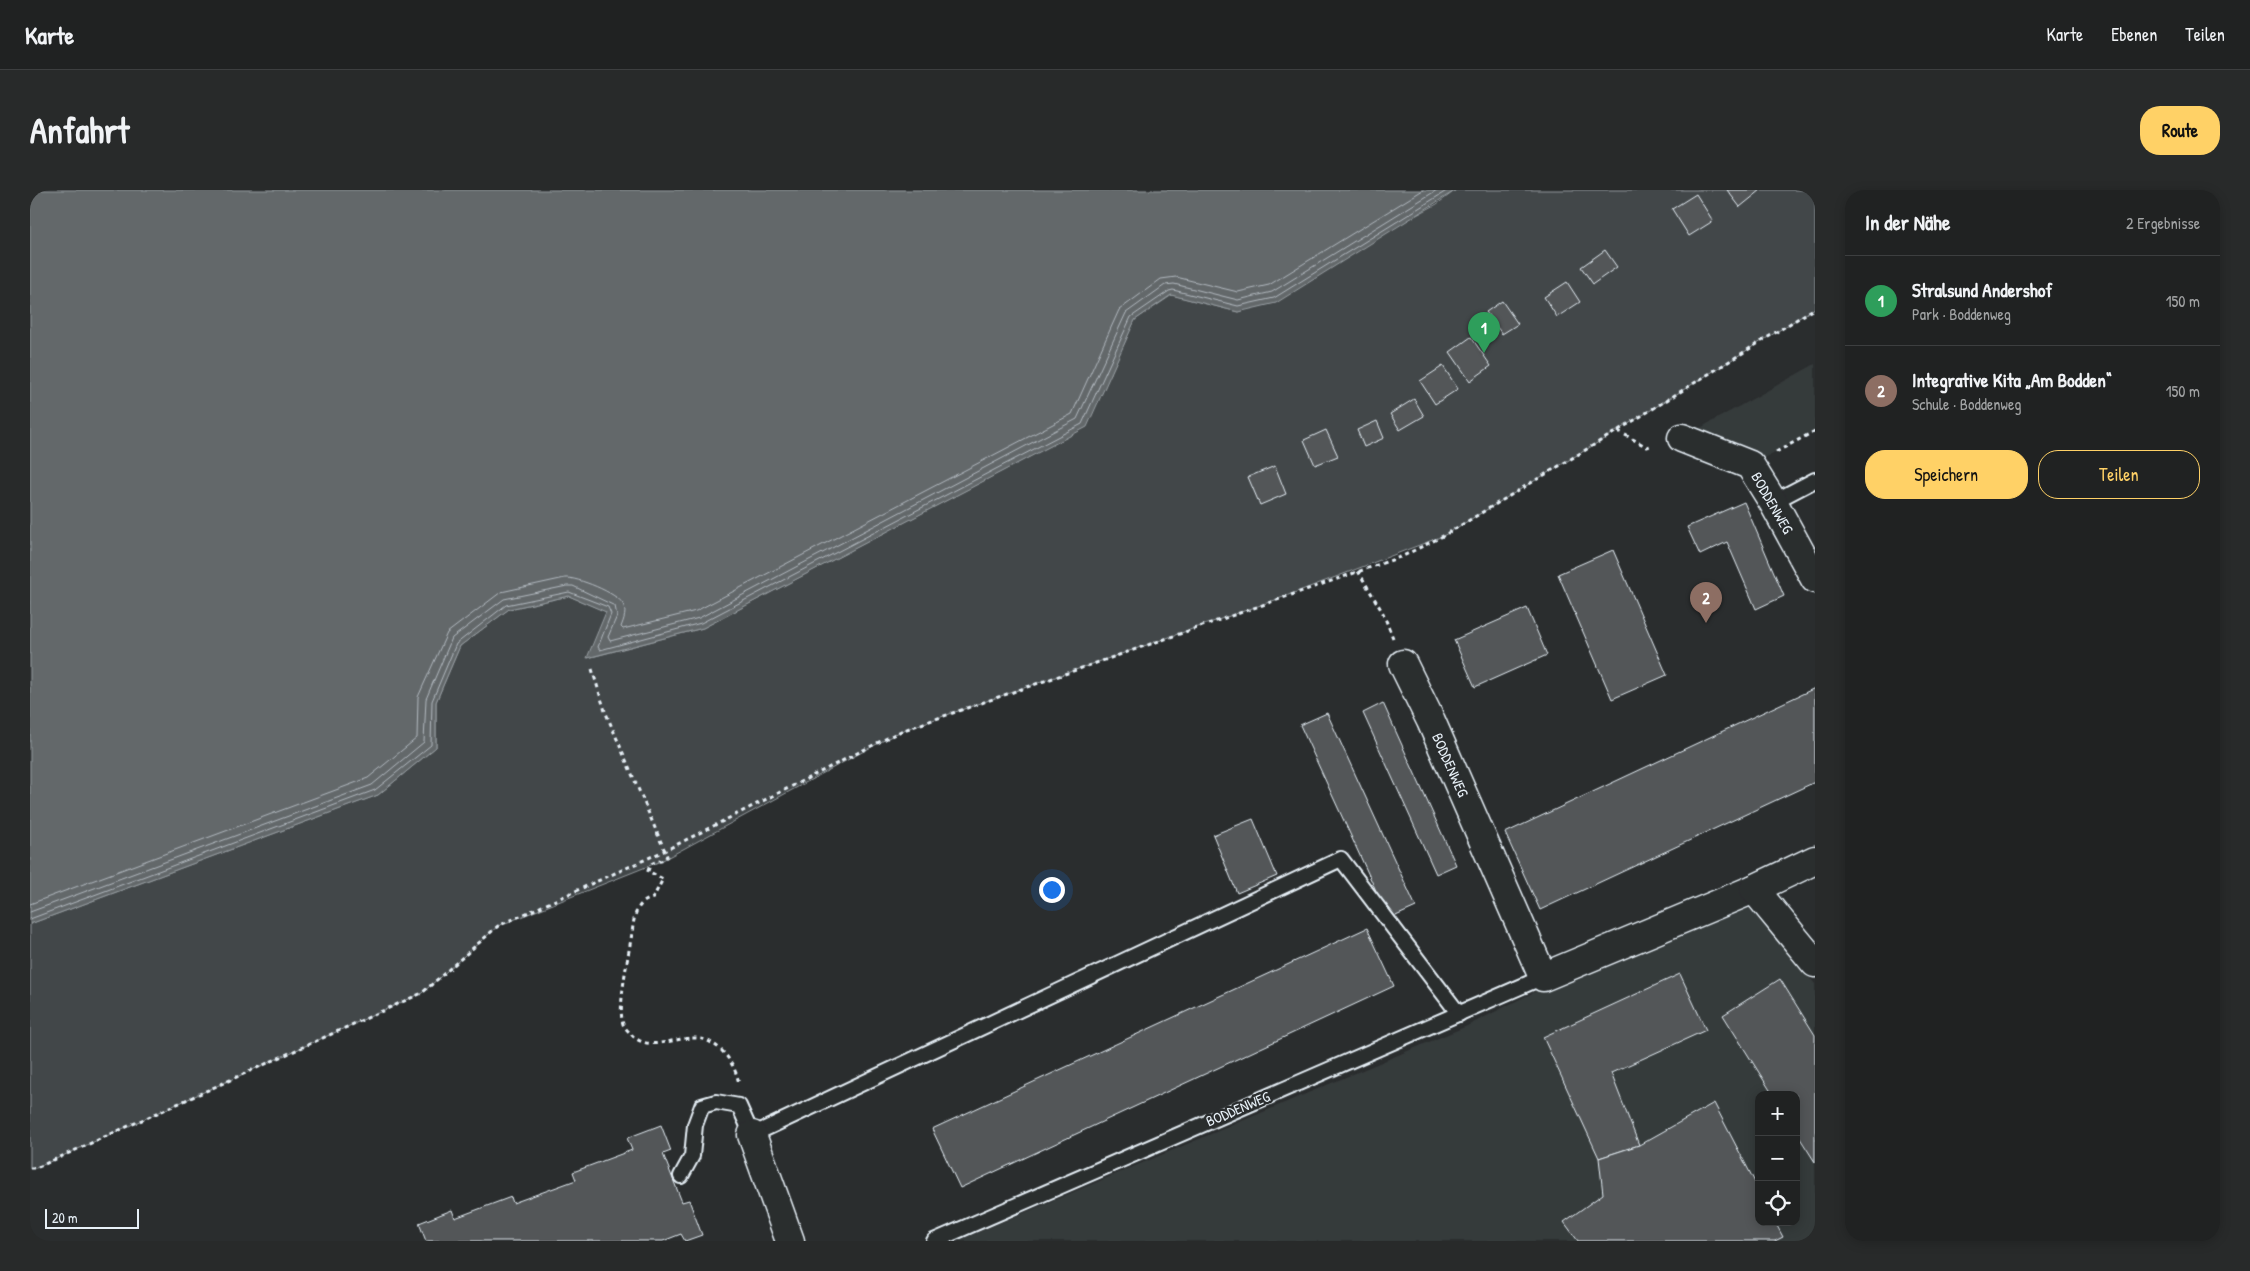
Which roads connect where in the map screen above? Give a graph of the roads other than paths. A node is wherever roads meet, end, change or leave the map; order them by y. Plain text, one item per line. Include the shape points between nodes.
1 (1682, 438) road end
2 (1815, 480) edge
3 (1773, 502) junction
4 (1815, 580) edge
5 (1403, 664) dead end
6 (1815, 860) edge
7 (1754, 889) junction
8 (1815, 963) edge
9 (1543, 977) junction
10 (1458, 1014) junction
11 (752, 1135) junction
12 (681, 1176) dead end
13 (785, 1239) edge
14 (934, 1241) edge

1 - 3 street, BODDENWEG via 1750,465
2 - 3 lane
3 - 4 street, BODDENWEG
5 - 9 street, BODDENWEG
6 - 7 street, BODDENWEG
7 - 8 street
7 - 9 street, BODDENWEG
9 - 10 lane, BODDENWEG
10 - 11 lane via 1341,859
10 - 14 lane, BODDENWEG
11 - 12 lane via 739,1106 716,1102 702,1106 695,1125 692,1156
11 - 13 street

